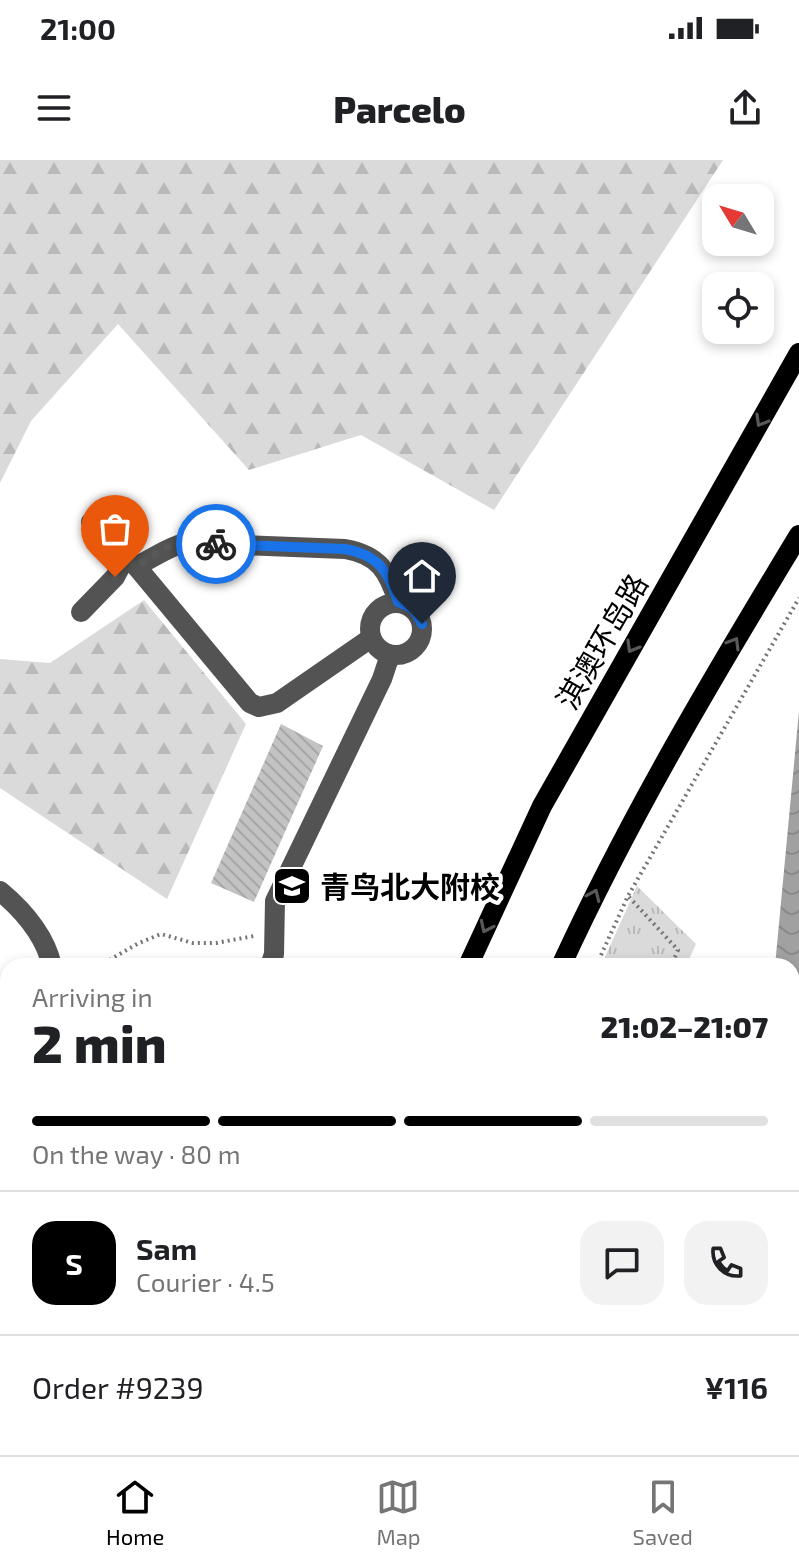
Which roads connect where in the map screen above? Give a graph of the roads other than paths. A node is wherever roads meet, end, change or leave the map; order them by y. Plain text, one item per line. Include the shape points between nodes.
1 (799, 353) edge
2 (91, 522) dead end
3 (799, 535) edge
4 (131, 562) junction
5 (398, 602) junction
6 (81, 612) dead end
7 (371, 638) junction
8 (390, 655) junction
9 (0, 891) edge
10 (50, 958) edge
11 (273, 958) edge
12 (472, 958) edge
13 (565, 958) edge

1 -> 12 main road, 淇澳环岛路 via 542,806
2 - 4 lane
13 -> 3 main road via 600,881 679,737
4 - 5 lane via 185,543 345,549 364,552 379,564 391,579
4 - 6 lane
4 - 7 lane via 250,703 259,707 277,703
5 - 7 lane via 375,613
5 - 8 lane via 419,616 422,632 415,648
7 - 8 lane
8 - 11 lane via 275,901
9 - 10 lane via 22,909

